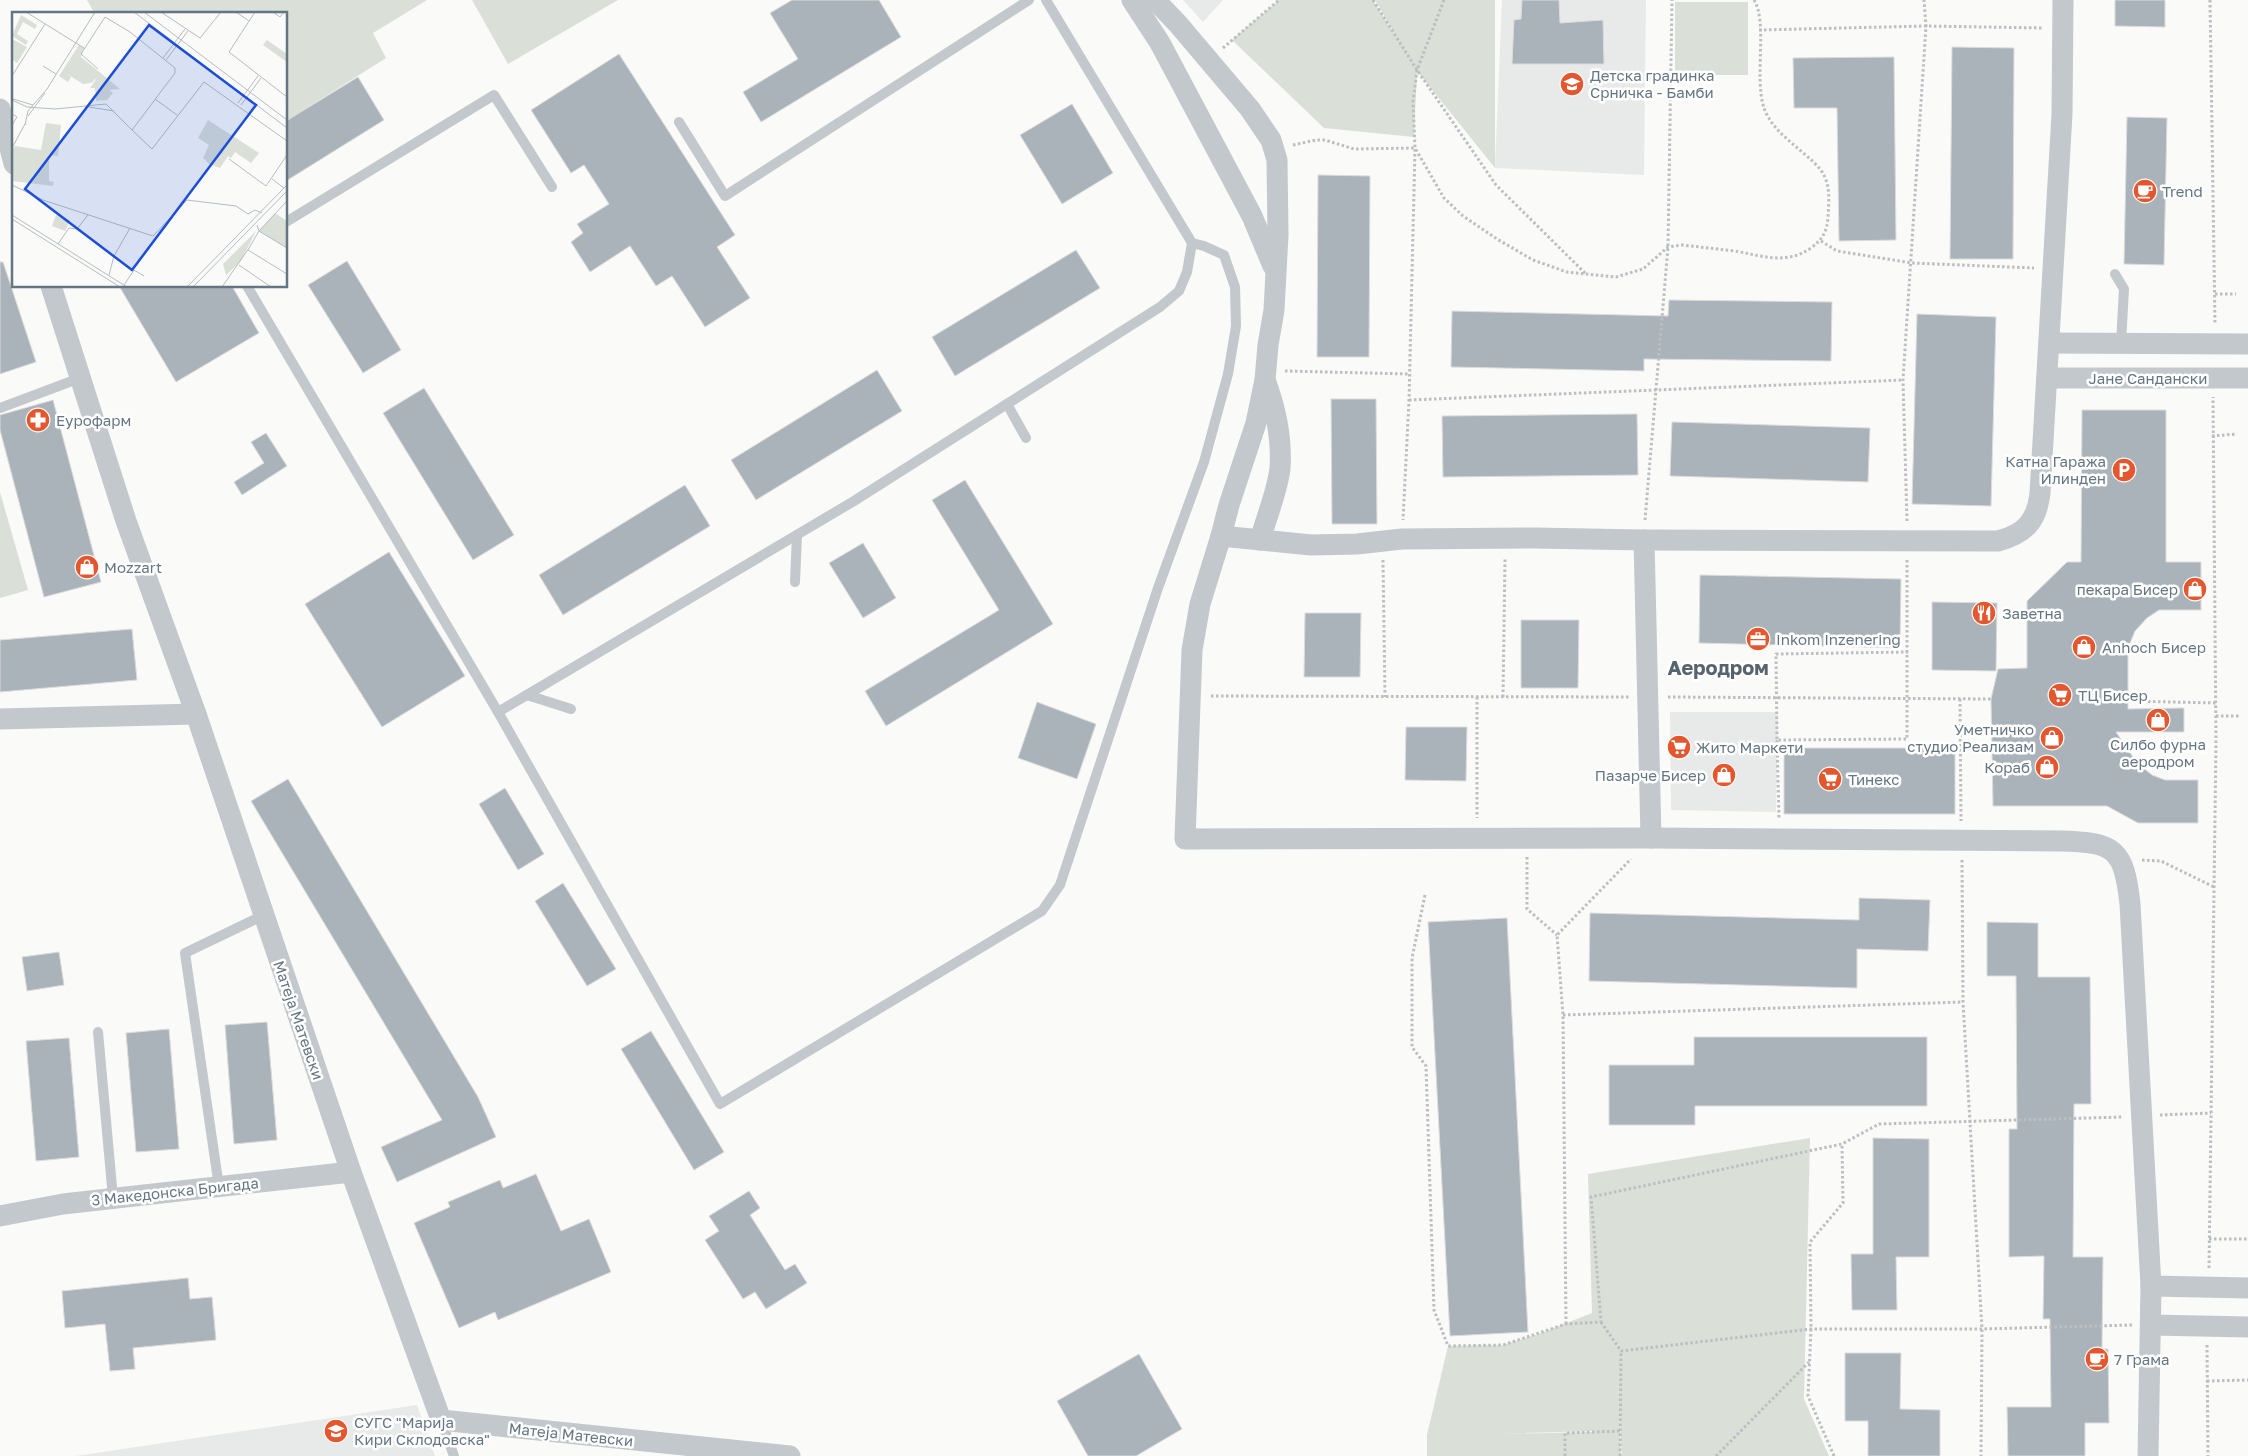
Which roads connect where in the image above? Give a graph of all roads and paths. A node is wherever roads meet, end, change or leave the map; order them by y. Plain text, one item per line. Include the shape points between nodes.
1 (1029, 0) edge
2 (1046, 0) edge
3 (1132, 0) edge
4 (1154, 0) edge
5 (1279, 0) edge
6 (1372, 0) edge
7 (1444, 0) edge
8 (1672, 0) edge
9 (1754, 0) edge
10 (1924, 0) edge
11 (2063, 0) edge
12 (2210, 0) edge
13 (1926, 26) junction
14 (2063, 28) junction
15 (1759, 30) junction
16 (1209, 60) junction
17 (1417, 70) junction
18 (1, 120) edge
19 (679, 122) dead end
20 (1415, 148) junction
21 (1275, 149) junction
22 (12, 157) edge
23 (552, 187) dead end
24 (288, 221) edge
25 (1821, 241) junction
26 (1192, 243) junction
27 (1668, 247) junction
28 (1912, 263) junction
29 (2053, 269) junction
30 (1275, 271) junction
31 (1586, 274) junction
32 (2115, 274) dead end
33 (51, 288) edge
34 (248, 288) edge
35 (2216, 294) junction
36 (2236, 294) dead end
37 (2214, 329) dead end
38 (2049, 343) junction
39 (2120, 343) junction
40 (2248, 344) edge
41 (1409, 374) junction
42 (1266, 375) junction
43 (80, 378) junction
44 (2047, 378) junction
45 (2248, 378) edge
46 (1903, 380) junction
47 (1656, 390) junction
48 (2213, 392) dead end
49 (1408, 400) junction
50 (1007, 404) junction
51 (0, 408) edge
52 (2237, 434) dead end
53 (2212, 436) junction
54 (1026, 438) dead end
55 (797, 535) junction
56 (1221, 536) junction
57 (1506, 538) junction
58 (1260, 540) junction
59 (1392, 540) junction
60 (1644, 540) junction
61 (1907, 540) junction
62 (795, 582) dead end
63 (1908, 652) junction
64 (527, 695) junction
65 (1190, 696) junction
66 (1385, 696) junction
67 (1477, 696) junction
68 (1502, 697) junction
69 (1648, 697) junction
70 (1776, 698) junction
71 (1908, 698) junction
72 (1960, 699) junction
73 (1991, 699) dead end
74 (2128, 701) dead end
75 (2216, 703) junction
76 (571, 709) dead end
77 (498, 712) junction
78 (196, 714) junction
79 (2216, 716) junction
80 (2241, 716) dead end
81 (0, 719) edge
82 (1777, 740) junction
83 (1477, 838) junction
84 (1527, 838) junction
85 (1651, 838) junction
86 (1780, 840) junction
87 (1962, 842) junction
88 (2119, 859) junction
89 (2214, 887) junction
90 (1425, 895) dead end
91 (264, 915) junction
92 (1557, 935) junction
93 (1963, 1002) junction
94 (1563, 1016) junction
95 (98, 1032) dead end
96 (2211, 1113) junction
97 (2142, 1116) junction
98 (1970, 1123) junction
99 (1842, 1144) junction
100 (351, 1172) junction
101 (220, 1187) junction
102 (112, 1198) junction
103 (0, 1216) edge
104 (2209, 1239) junction
105 (2248, 1239) edge
106 (2151, 1286) junction
107 (2208, 1287) junction
108 (2248, 1288) edge
109 (1602, 1322) junction
110 (1566, 1324) junction
111 (2151, 1324) junction
112 (2207, 1326) junction
113 (2248, 1327) edge
114 (1811, 1328) junction
115 (1982, 1329) junction
116 (1621, 1351) junction
117 (1809, 1362) junction
118 (2248, 1380) edge
119 (2207, 1381) junction
120 (441, 1420) junction
121 (1620, 1431) junction
122 (765, 1455) edge
123 (454, 1456) edge
124 (790, 1456) edge
125 (1565, 1456) edge
126 (1620, 1456) edge
127 (1716, 1456) edge
128 (1834, 1456) edge
129 (1981, 1456) edge
130 (2148, 1456) edge
131 (2208, 1456) edge

1 - 19 lane via 725,196
2 - 26 lane
3 - 30 street via 1160,43 1252,216
4 - 16 street
5 - 16 path
6 - 17 path
7 - 17 path
8 - 27 path
9 - 15 path via 1760,14
10 - 13 path
11 - 14 street
12 - 35 path
13 - 14 path
13 - 15 path
13 - 28 path
14 - 29 street via 2062,114
15 - 25 path via 1761,89 1769,119 1827,181 1827,229
16 - 21 street via 1250,109
17 - 20 path via 1413,102
17 - 31 path via 1496,185
18 - 22 street
20 - 21 path via 1354,148 1316,140
20 - 31 path via 1444,198 1463,216 1534,260 1567,272
20 - 41 path
21 - 30 street via 1278,234
23 - 24 lane via 494,95
25 - 27 path via 1799,256 1778,259 1682,244
25 - 28 path via 1837,251
26 - 50 lane via 1187,272 1179,291 1160,307
26 - 77 lane via 1224,255 1235,287 1236,326 1228,374 1204,462 1158,588 1060,885 1042,912 720,1104
27 - 31 path via 1643,269 1616,277
27 - 47 path
28 - 29 path
28 - 46 path
29 - 38 street
30 - 42 street
32 - 39 lane via 2124,289
33 - 43 street, Матеја Матевски
34 - 77 lane
35 - 36 path
35 - 37 path
38 - 39 street
38 - 44 street
39 - 40 street
41 - 42 path
41 - 49 path
42 - 56 street via 1256,423
42 - 58 street via 1280,434 1280,470
43 - 51 lane
43 - 78 street, Матеја Матевски via 126,521
44 - 45 street, Јане Сандански
44 - 61 street via 2039,502 2026,528 2016,536 1998,541
46 - 47 path
46 - 61 path
47 - 49 path
47 - 60 path
48 - 53 path
49 - 59 path
50 - 54 lane
50 - 55 lane
52 - 53 path
53 - 75 path
55 - 62 lane
55 - 64 lane
56 - 58 street
56 - 65 street via 1200,604 1192,650
57 - 59 street
57 - 60 street
57 - 68 path
58 - 59 street via 1311,545
59 - 66 path
60 - 61 street
60 - 69 street
61 - 63 path
63 - 70 path via 1776,654
63 - 71 path
64 - 76 lane
64 - 77 lane
65 - 66 path
65 - 83 street via 1184,840
66 - 67 path
67 - 68 path
67 - 83 path
68 - 69 path
69 - 70 path
69 - 85 street
70 - 71 path
70 - 82 path
71 - 72 path
71 - 82 path via 1907,739
72 - 73 path
72 - 87 path
74 - 75 path
75 - 79 path
78 - 81 street
78 - 91 street, Матеја Матевски
79 - 80 path
79 - 89 path
82 - 86 path
83 - 84 street
84 - 85 street
84 - 92 path via 1527,909
85 - 86 street
85 - 92 path
86 - 87 street
87 - 88 street via 2087,842 2108,847
87 - 93 path
88 - 89 path via 2161,861
88 - 97 street via 2128,885 2130,904
89 - 96 path
90 - 110 path via 1412,958 1412,1047 1426,1066 1434,1310 1448,1346 1503,1344
91 - 100 street, Матеја Матевски
91 - 101 lane via 185,953
92 - 94 path
93 - 94 path
93 - 98 path
94 - 110 path
95 - 102 lane
96 - 97 path
96 - 104 path
97 - 98 path
97 - 106 street
98 - 99 path via 1879,1124
98 - 115 path
99 - 109 path via 1591,1197
99 - 114 path via 1843,1203 1810,1242
100 - 101 street, 3 Македонска Бригада
100 - 120 street, Матеја Матевски
101 - 102 street, 3 Македонска Бригада
102 - 103 street, 3 Македонска Бригада
104 - 105 path
104 - 107 path
106 - 107 street
106 - 111 street
107 - 108 street
109 - 110 path
109 - 116 path
111 - 112 street
111 - 115 path
111 - 130 street
112 - 113 street
112 - 119 path
114 - 115 path
114 - 116 path
114 - 117 path
115 - 129 path
116 - 121 path
117 - 127 path
117 - 128 path via 1808,1396
118 - 119 path
119 - 131 path
120 - 122 street, Матеја Матевски
120 - 123 lane
121 - 125 path via 1565,1434
121 - 126 path
122 - 124 street, Матеја Матевски

